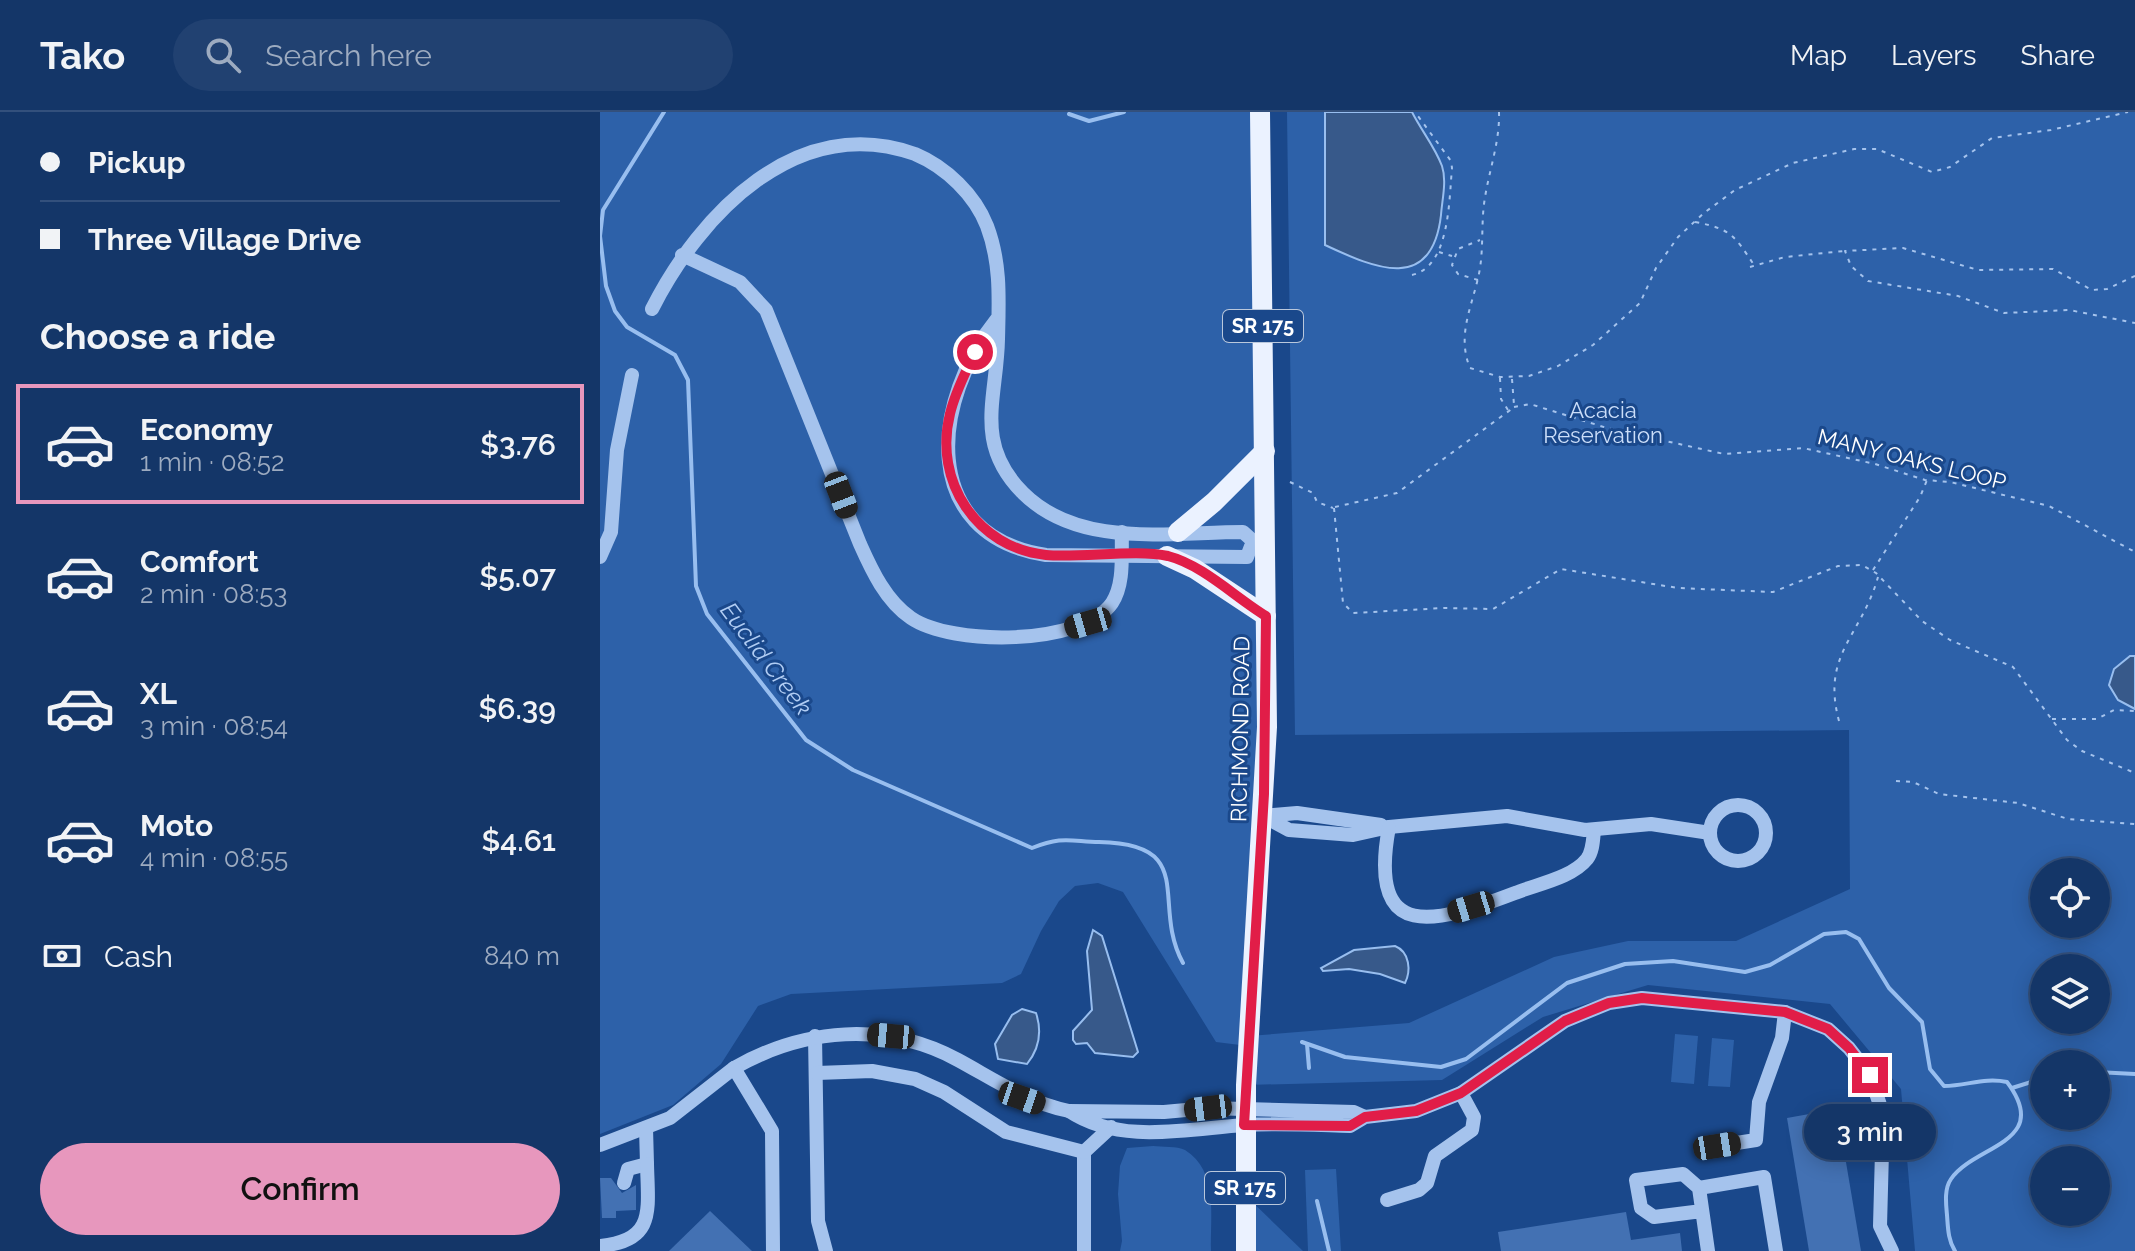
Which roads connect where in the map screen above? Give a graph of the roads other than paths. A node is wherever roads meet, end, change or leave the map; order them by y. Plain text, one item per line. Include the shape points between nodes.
1 (1260, 112) edge
2 (682, 255) junction
3 (652, 309) dead end
4 (997, 319) junction
5 (632, 375) dead end
6 (1265, 451) junction
7 (1122, 532) junction
8 (1178, 532) junction
9 (1121, 556) junction
10 (1167, 556) junction
11 (600, 557) edge
12 (1266, 616) junction
13 (1263, 816) junction
14 (1389, 827) junction
15 (1594, 830) junction
16 (1710, 833) junction
17 (1785, 1012) junction
18 (815, 1036) junction
19 (734, 1068) junction
20 (817, 1073) junction
21 (1461, 1093) junction
22 (1069, 1111) junction
23 (1245, 1118) junction
24 (1111, 1127) junction
25 (646, 1128) junction
26 (600, 1145) edge
27 (1717, 1146) dead end
28 (1084, 1152) junction
29 (647, 1164) junction
30 (624, 1183) dead end
31 (1699, 1188) junction
32 (1387, 1200) dead end
33 (1702, 1211) junction
34 (600, 1246) edge
35 (773, 1251) edge
36 (826, 1251) edge
37 (1084, 1251) edge
38 (1246, 1251) edge
39 (1708, 1251) edge
40 (1776, 1251) edge
41 (1892, 1251) edge

1 - 6 main road, RICHMOND ROAD / SR 175
2 - 3 street
2 - 4 street via 722,207 788,157 831,143 892,146 925,158 947,174 983,217 999,267
2 - 9 street via 740,282 766,310 864,553 891,599 908,616 926,627 966,636 1072,628 1088,623 1111,604 1118,591
4 - 7 street via 990,423 1008,476 1054,517 1087,529
4 - 9 street via 982,337 949,416 946,449 957,494 986,532 1014,548 1046,555
5 - 11 street via 617,450 611,532
6 - 8 main road
6 - 12 main road, RICHMOND ROAD / SR 175
7 - 8 street
7 - 9 street
8 - 10 street via 1243,532 1253,541 1247,557
9 - 10 street
10 - 12 main road
12 - 13 main road, RICHMOND ROAD / SR 175
13 - 14 street via 1289,830 1353,835
13 - 23 main road, RICHMOND ROAD / SR 175
14 - 15 street via 1507,816
14 - 15 street via 1384,870 1392,903 1405,914 1422,918 1500,898 1568,872 1591,852
15 - 16 street via 1651,824
16 - 16 street via 1716,816 1731,805 1750,807 1766,829 1763,847 1740,861 1723,856
17 - 21 street via 1642,998 1609,1003 1565,1021
17 - 27 street via 1782,1038 1759,1102 1756,1140
17 - 41 street via 1828,1029 1870,1075 1883,1114 1880,1226
18 - 19 street
18 - 20 street
18 - 22 street via 864,1034 921,1044 1022,1098
19 - 25 street via 682,1111
19 - 35 street via 772,1131
20 - 28 street via 872,1071 915,1079 1006,1132
20 - 36 street via 818,1225
21 - 23 street via 1416,1111 1365,1117 1350,1126
21 - 32 street via 1474,1117 1472,1130 1435,1156 1427,1183 1419,1190
22 - 23 street
22 - 24 street via 1084,1121
23 - 24 street via 1152,1132
23 - 38 main road, RICHMOND ROAD / SR 175
24 - 28 street
25 - 26 street
25 - 29 street
28 - 37 street
29 - 30 street via 628,1169
29 - 34 street via 643,1226 630,1241
31 - 33 street
31 - 33 street via 1683,1174 1636,1180 1641,1208 1654,1217
31 - 40 street via 1764,1177
33 - 39 street

